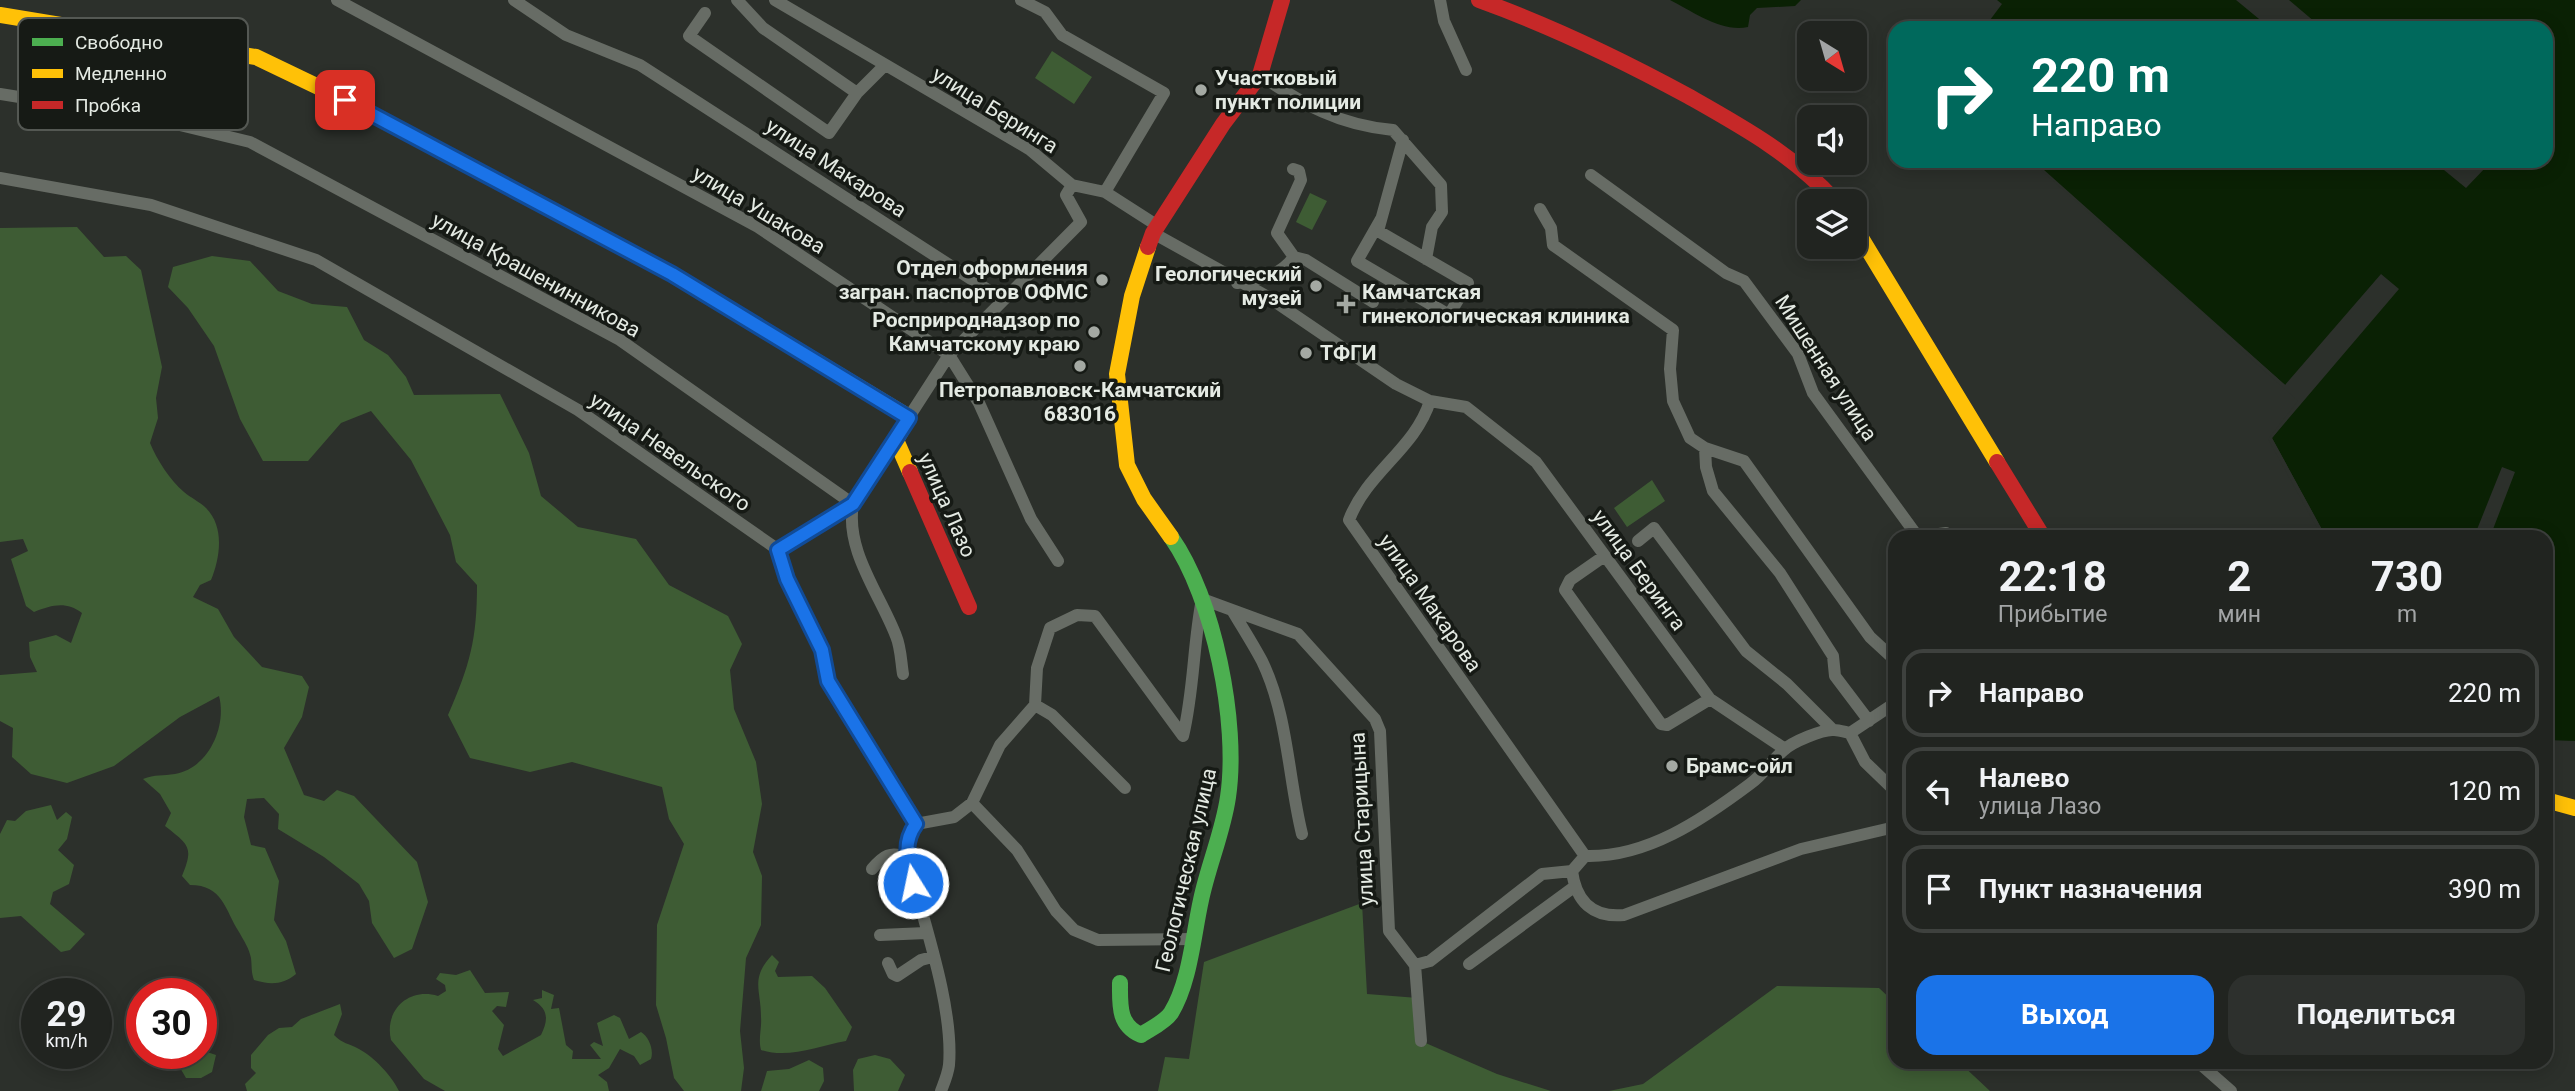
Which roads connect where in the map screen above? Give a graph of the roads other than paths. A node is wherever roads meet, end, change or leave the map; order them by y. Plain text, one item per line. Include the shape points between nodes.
1 (337, 0) edge
2 (514, 0) edge
3 (737, 0) edge
4 (775, 0) edge
5 (1021, 0) edge
6 (1282, 0) edge
7 (1440, 0) edge
8 (1479, 0) edge
9 (705, 13) dead end
10 (0, 15) edge
11 (18, 18) edge
12 (248, 56) edge
13 (884, 66) junction
14 (1466, 69) dead end
15 (1259, 75) junction
16 (857, 93) junction
17 (0, 94) edge
18 (18, 97) edge
19 (198, 130) edge
20 (1403, 140) junction
21 (1293, 169) dead end
22 (1591, 175) dead end
23 (0, 178) edge
24 (1072, 185) junction
25 (1823, 189) edge
26 (1105, 192) junction
27 (1540, 209) dead end
28 (1381, 219) junction
29 (1155, 229) junction
30 (1867, 249) edge
31 (1294, 257) junction
32 (1426, 259) junction
33 (1237, 283) junction
34 (1002, 299) junction
35 (1373, 302) dead end
36 (949, 355) junction
37 (1430, 401) junction
38 (909, 418) junction
39 (896, 440) junction
40 (1705, 448) junction
41 (853, 504) junction
42 (1913, 530) edge
43 (2039, 530) edge
44 (1638, 541) dead end
45 (778, 550) junction
46 (1603, 557) junction
47 (1058, 561) dead end
48 (1202, 599) junction
49 (969, 607) dead end
50 (1232, 610) junction
51 (1888, 654) edge
52 (903, 674) dead end
53 (1710, 699) junction
54 (1035, 705) junction
55 (1888, 708) edge
56 (1869, 720) junction
57 (1832, 729) junction
58 (1850, 733) junction
59 (1785, 749) junction
60 (1888, 784) edge
61 (1125, 788) dead end
62 (2553, 802) edge
63 (972, 803) junction
64 (2575, 808) edge
65 (916, 824) junction
66 (1888, 829) edge
67 (1302, 834) dead end
68 (1585, 856) junction
69 (907, 858) junction
70 (872, 869) dead end
71 (1572, 872) junction
72 (1574, 887) junction
73 (926, 933) junction
74 (880, 935) dead end
75 (1194, 939) junction
76 (932, 957) junction
77 (888, 962) dead end
78 (1469, 964) dead end
79 (1415, 965) junction
80 (1120, 983) dead end
81 (1420, 1041) dead end
82 (2206, 1069) edge
83 (941, 1091) edge
84 (2231, 1091) edge

1 - 36 street, улица Ушакова via 758,227
2 - 34 street, улица Макарова via 566,36 640,65
3 - 16 street via 763,28
4 - 13 street, улица Беринга
5 - 26 street via 1045,12 1062,35 1164,93
6 - 15 street, Геологическая улица
7 - 14 street via 1444,21
8 - 25 street via 1596,47 1759,136 1796,161
9 - 16 street via 689,36 829,133
10 - 11 street
12 - 38 street via 298,75 672,274
13 - 16 street
13 - 24 street, улица Беринга via 1029,149
15 - 20 street via 1330,117 1393,130
15 - 29 street, Геологическая улица
17 - 18 street, улица Крашенинникова
19 - 41 street, улица Крашенинникова via 250,142 620,340
20 - 28 street
20 - 32 street via 1441,185 1442,212 1432,226
21 - 31 street via 1299,171 1301,180 1278,233
22 - 42 street, Мишенная улица via 1726,273 1744,281 1798,354 1813,393
23 - 45 street, улица Невельского via 151,205 316,260 578,410
24 - 26 street, улица Беринга
24 - 34 street via 1066,195 1081,222
26 - 29 street, улица Беринга
27 - 40 street via 1551,228 1553,244 1673,330 1673,401 1690,438
28 - 32 street via 1378,231
28 - 32 street via 1357,261 1450,315 1468,283
29 - 33 street, улица Беринга
29 - 48 street, Геологическая улица via 1132,296 1117,374 1121,436 1126,465 1185,557
30 - 43 street
31 - 33 street via 1274,276
31 - 35 street
33 - 37 street, улица Беринга via 1268,297 1396,384
34 - 36 street
36 - 38 street
36 - 47 street, улица Ушакова via 979,403 1031,519
37 - 46 street, улица Беринга via 1466,407 1536,462
37 - 68 street, улица Макарова via 1423,424 1372,479 1349,520
38 - 39 street, улица Лазо
39 - 41 street
39 - 49 street, улица Лазо
40 - 51 street via 1744,461 1870,637
40 - 56 street via 1713,491 1780,573 1833,656 1835,676
41 - 45 street
41 - 52 street via 850,523 874,592 898,639
44 - 57 street via 1654,528 1746,651
45 - 65 street via 822,650 828,681
46 - 53 street, улица Беринга
46 - 53 street via 1570,580 1565,590 1661,724 1667,725
48 - 50 street, улица Старицына
48 - 54 street via 1191,704 1183,736 1095,616 1077,615 1050,628 1037,668
48 - 75 street, Геологическая улица via 1230,719 1231,758 1227,799
50 - 67 street via 1263,663 1280,717
50 - 79 street, улица Старицына via 1298,634 1375,719 1380,731 1389,931
53 - 59 street, улица Беринга
54 - 61 street via 1052,715
54 - 63 street via 1000,745
55 - 56 street
56 - 58 street
57 - 58 street
57 - 59 street
58 - 60 street via 1865,762
59 - 68 street via 1749,785 1671,835 1635,851
62 - 64 street
63 - 65 street via 954,817
63 - 75 street via 1017,850 1056,911 1074,930 1098,940
65 - 69 street via 908,835
66 - 72 street via 1801,849 1624,915 1606,917 1584,902
68 - 71 street
69 - 70 street via 897,853 885,855
69 - 73 street
71 - 72 street
71 - 79 street via 1542,874 1430,961
72 - 78 street
73 - 74 street
73 - 76 street
75 - 80 street, Геологическая улица via 1170,1015 1141,1035 1122,1023
76 - 77 street via 897,976
76 - 83 street via 950,1049
79 - 81 street
82 - 84 street

